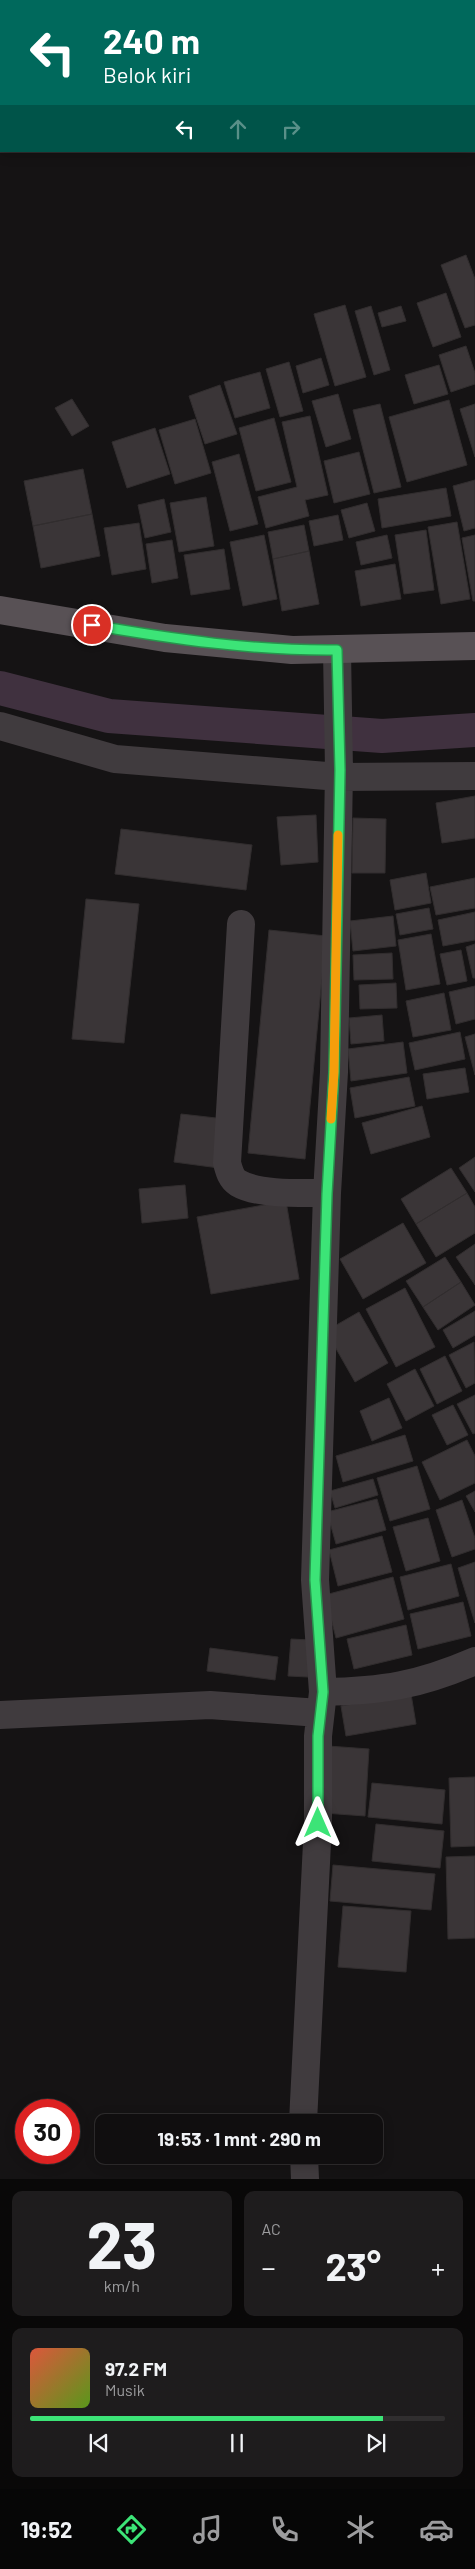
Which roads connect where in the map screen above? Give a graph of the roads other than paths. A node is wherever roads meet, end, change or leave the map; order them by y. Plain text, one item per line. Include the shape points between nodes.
1 (0, 610) edge
2 (475, 646) edge
3 (337, 650) junction
4 (0, 726) edge
5 (339, 774) junction
6 (475, 776) edge
7 (241, 924) dead end
8 (327, 1194) junction
9 (475, 1661) edge
10 (321, 1702) junction
11 (0, 1715) edge
12 (303, 2114) edge
13 (304, 2164) edge
14 (305, 2179) edge

1 - 3 main road via 165,638 292,650
2 - 3 main road
3 - 5 street
4 - 5 street via 115,759
5 - 6 street
5 - 8 street via 334,1072
7 - 8 street via 227,1163 232,1178 238,1184 271,1192
8 - 10 street via 315,1580
9 - 10 street via 398,1687
10 - 11 street
10 - 12 street
13 - 14 street

